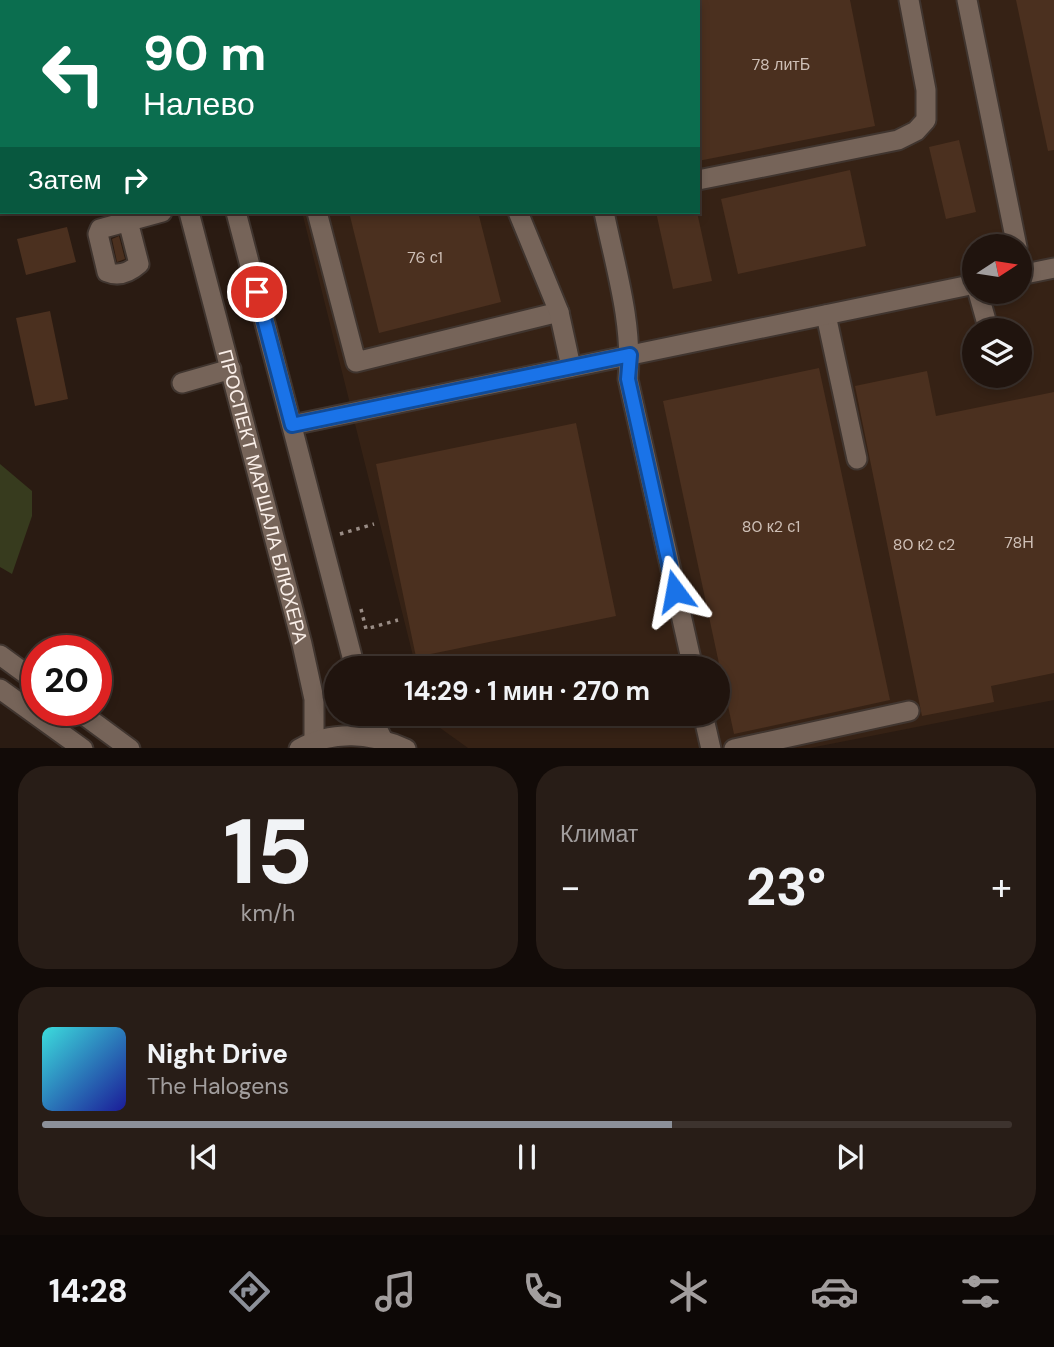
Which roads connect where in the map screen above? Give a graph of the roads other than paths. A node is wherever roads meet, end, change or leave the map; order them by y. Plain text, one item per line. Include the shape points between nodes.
1 (909, 0) edge
2 (967, 0) edge
3 (700, 180) edge
4 (154, 214) edge
5 (191, 214) edge
6 (237, 214) edge
7 (318, 214) edge
8 (519, 214) edge
9 (604, 214) edge
10 (128, 221) dead end
11 (1014, 234) edge
12 (1054, 268) edge
13 (1032, 269) edge
14 (962, 287) edge
15 (559, 312) junction
16 (826, 315) junction
17 (630, 355) junction
18 (571, 367) junction
19 (231, 369) junction
20 (182, 383) dead end
21 (292, 425) junction
22 (857, 459) dead end
23 (0, 655) edge
24 (352, 656) edge
25 (690, 656) edge
26 (21, 670) edge
27 (0, 689) edge
28 (909, 711) dead end
29 (99, 726) edge
30 (376, 726) edge
31 (706, 726) edge
32 (383, 740) junction
33 (306, 745) edge
34 (83, 748) edge
35 (130, 748) edge
36 (406, 748) edge
37 (711, 748) edge
38 (734, 748) edge

1 - 3 street via 926,90 926,120 916,131 898,140
2 - 11 street
4 - 10 street
5 - 19 street, ПРОСПЕКТ МАРШАЛА БЛЮХЕРА
6 - 21 street
7 - 15 street via 356,362
8 - 15 street
9 - 17 street
12 - 13 street
14 - 16 street
15 - 18 street
16 - 17 street
16 - 22 street
17 - 18 street
17 - 25 street via 630,390
18 - 21 street
19 - 20 street
19 - 33 street, ПРОСПЕКТ МАРШАЛА БЛЮХЕРА via 314,699
21 - 24 street
23 - 26 street
27 - 34 street
28 - 38 street
29 - 35 street
30 - 32 street
31 - 37 street
32 - 33 street via 351,735
32 - 36 street

